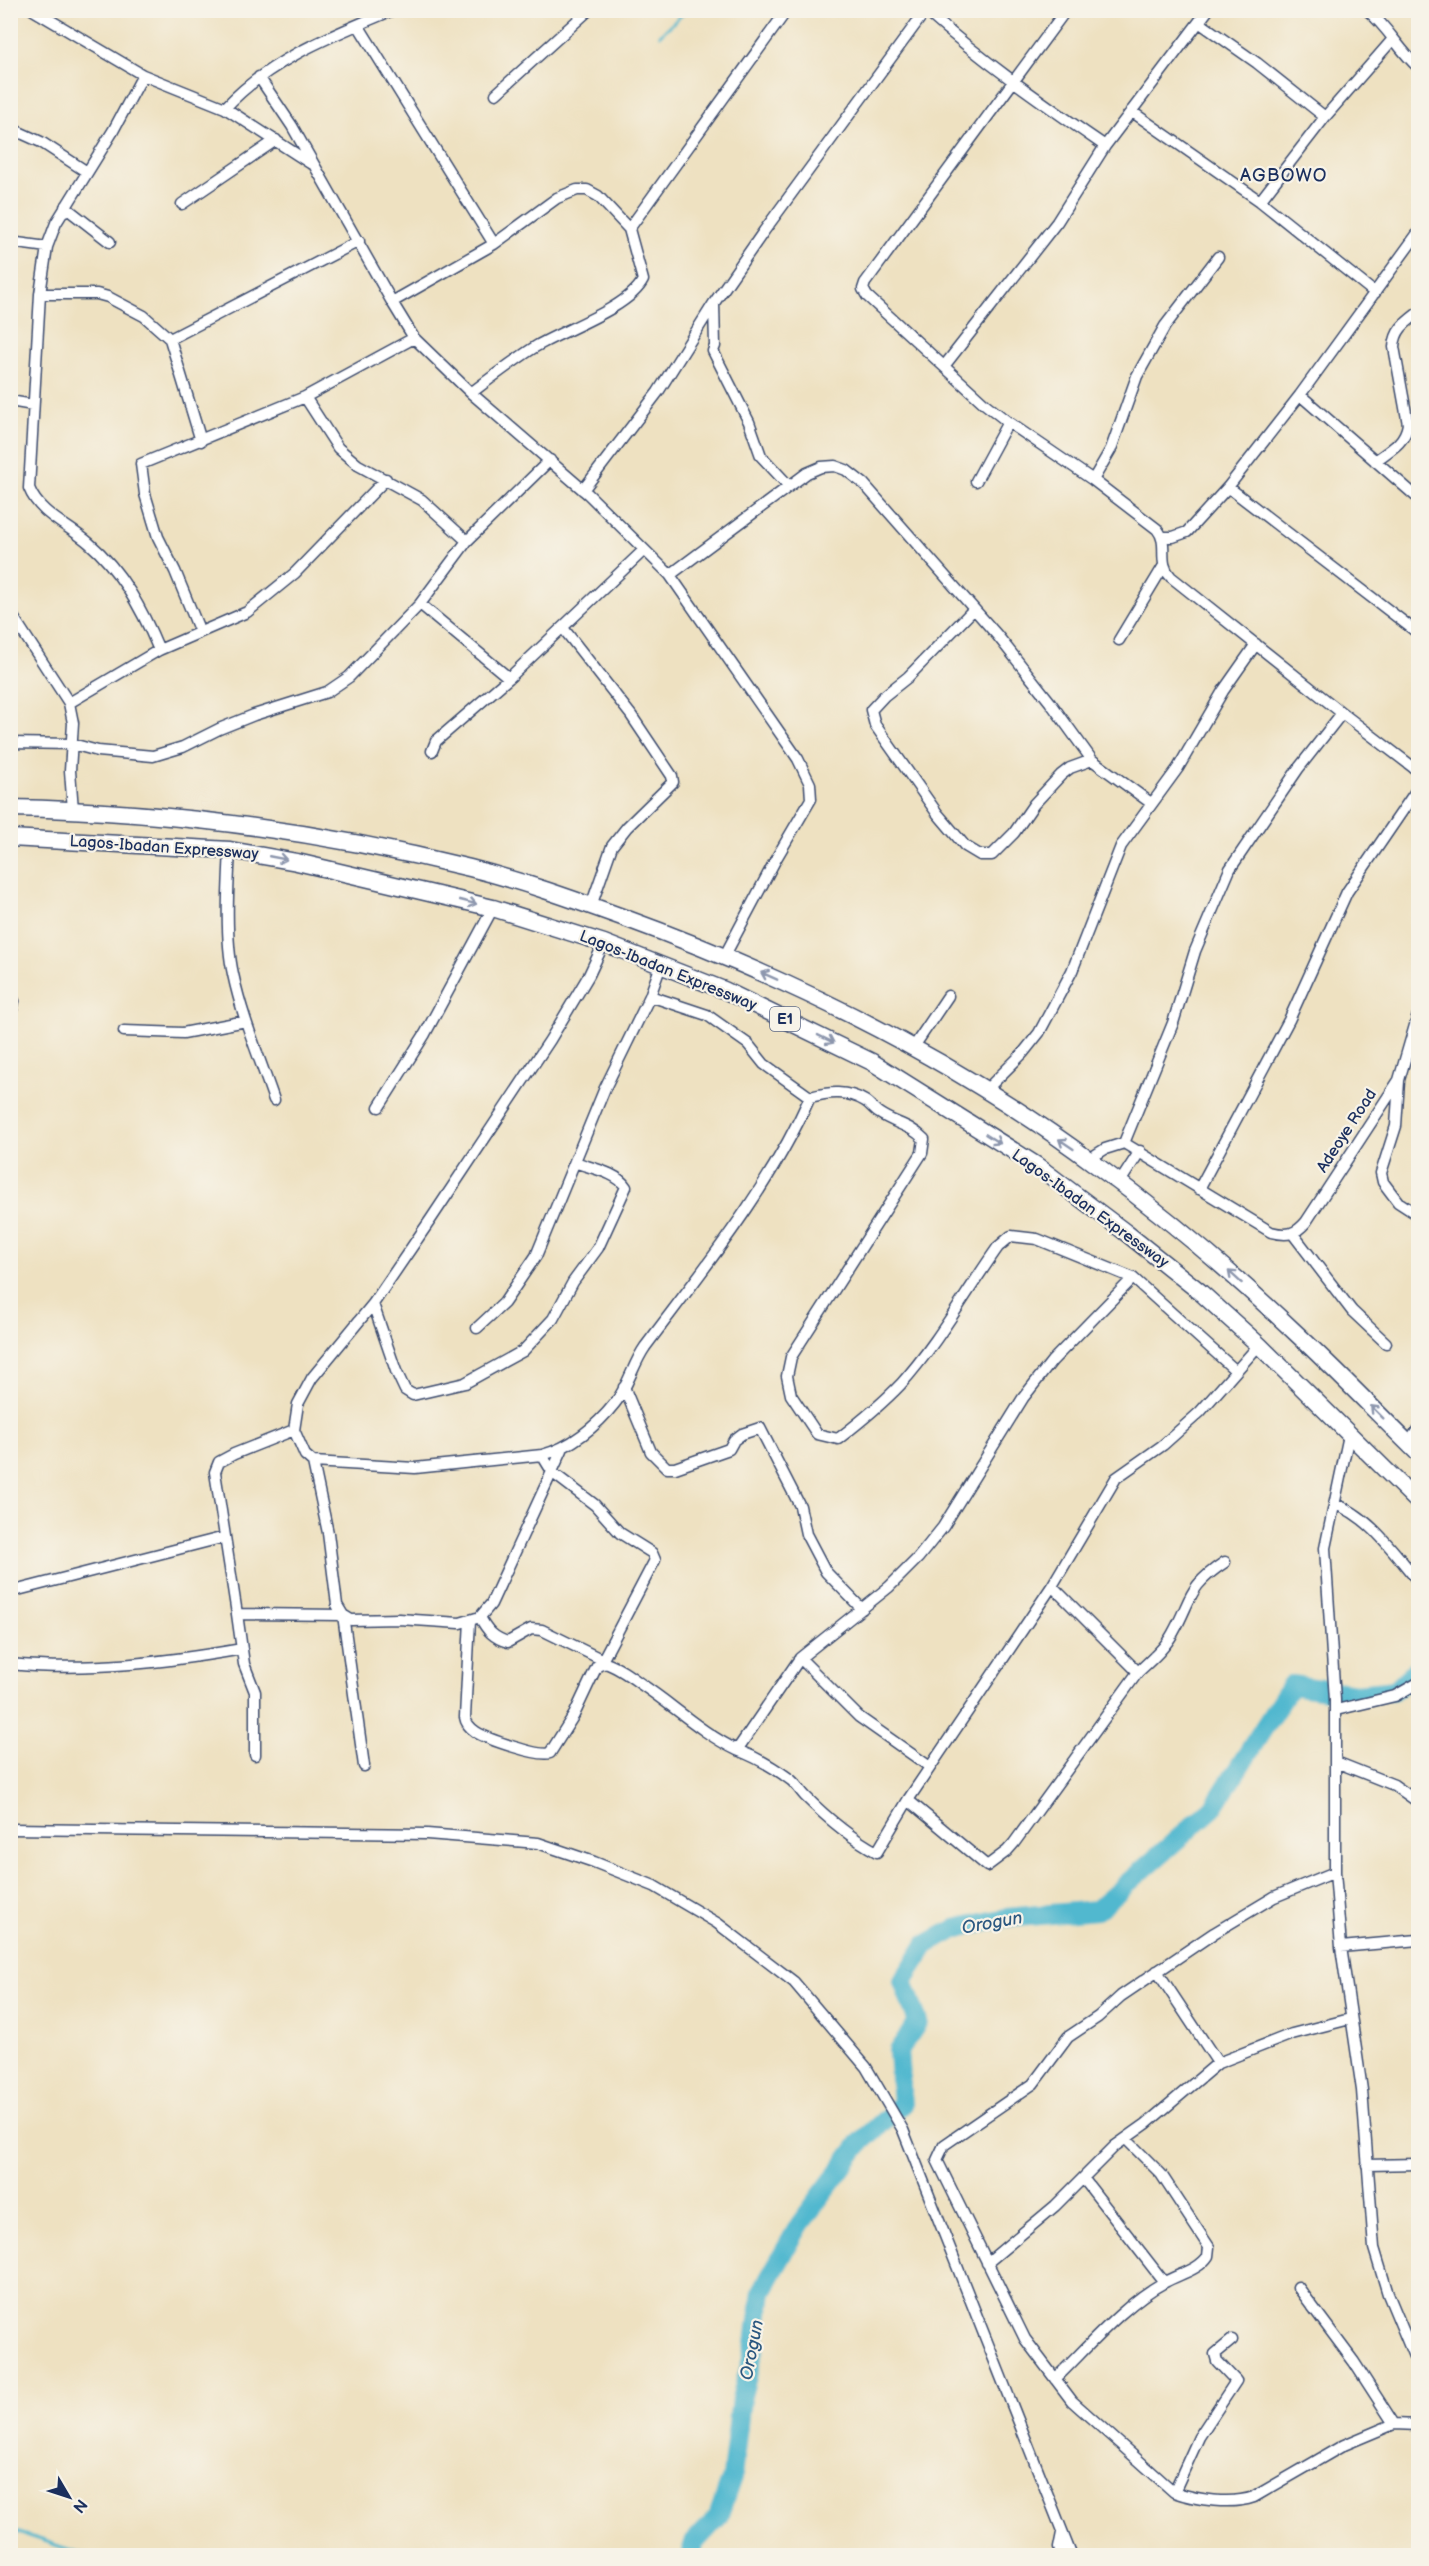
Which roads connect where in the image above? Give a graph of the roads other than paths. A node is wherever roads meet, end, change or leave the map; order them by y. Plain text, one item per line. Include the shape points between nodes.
1 (33, 10) edge
2 (393, 10) edge
3 (787, 10) edge
4 (1066, 10) edge
5 (1208, 10) edge
6 (1367, 10) edge
7 (926, 11) edge
8 (584, 12) edge
9 (1200, 23) junction
10 (358, 25) junction
11 (1393, 39) junction
12 (1419, 67) edge
13 (143, 75) junction
14 (259, 77) junction
15 (1014, 83) junction
16 (496, 94) dead end
17 (225, 108) junction
18 (1131, 111) junction
19 (1324, 117) junction
20 (10, 129) edge
21 (276, 140) junction
22 (1105, 146) junction
23 (313, 165) junction
24 (87, 172) junction
25 (1260, 201) junction
26 (182, 204) dead end
27 (65, 207) junction
28 (629, 229) junction
29 (1419, 233) edge
30 (359, 241) junction
31 (10, 242) edge
32 (110, 242) dead end
33 (494, 243) junction
34 (47, 247) junction
35 (1218, 257) dead end
36 (1375, 293) junction
37 (40, 294) junction
38 (392, 302) junction
39 (714, 303) junction
40 (1419, 313) edge
41 (414, 338) junction
42 (170, 339) junction
43 (945, 365) junction
44 (471, 393) junction
45 (1300, 395) junction
46 (305, 398) junction
47 (10, 401) edge
48 (33, 405) junction
49 (1008, 422) junction
50 (201, 441) junction
51 (550, 460) junction
52 (1375, 461) junction
53 (386, 479) junction
54 (1093, 480) junction
55 (976, 481) dead end
56 (789, 486) junction
57 (1228, 487) junction
58 (583, 490) junction
59 (1419, 498) edge
60 (1163, 537) junction
61 (467, 541) junction
62 (644, 550) junction
63 (1163, 567) junction
64 (670, 575) junction
65 (420, 604) junction
66 (974, 609) junction
67 (10, 612) edge
68 (563, 628) junction
69 (200, 632) junction
70 (1419, 633) edge
71 (1119, 640) dead end
72 (1256, 644) junction
73 (159, 650) junction
74 (509, 678) junction
75 (69, 703) junction
76 (1342, 713) junction
77 (10, 742) edge
78 (72, 744) junction
79 (432, 751) dead end
80 (1092, 760) junction
81 (1419, 771) edge
82 (1419, 788) edge
83 (1151, 803) junction
84 (10, 808) edge
85 (73, 810) junction
86 (10, 838) edge
87 (230, 850) junction
88 (591, 906) junction
89 (493, 908) junction
90 (603, 943) junction
91 (724, 957) junction
92 (661, 965) junction
93 (10, 995) edge
94 (650, 996) junction
95 (948, 996) dead end
96 (1419, 1015) edge
97 (10, 1017) edge
98 (246, 1021) junction
99 (124, 1031) dead end
100 (913, 1048) junction
101 (1399, 1080) junction
102 (985, 1091) junction
103 (810, 1097) junction
104 (274, 1100) dead end
105 (379, 1107) dead end
106 (1124, 1143) junction
107 (1140, 1151) junction
108 (1089, 1159) junction
109 (575, 1162) junction
110 (1120, 1182) junction
111 (1200, 1189) junction
112 (1419, 1215) edge
113 (1293, 1234) junction
114 (1133, 1278) junction
115 (373, 1304) junction
116 (477, 1328) dead end
117 (1386, 1343) dead end
118 (1259, 1345) junction
119 (1235, 1370) junction
120 (624, 1387) junction
121 (1419, 1429) edge
122 (294, 1430) junction
123 (1349, 1435) junction
124 (1414, 1448) edge
125 (562, 1450) junction
126 (542, 1455) junction
127 (313, 1462) junction
128 (553, 1473) junction
129 (1419, 1502) edge
130 (1334, 1504) junction
131 (225, 1537) junction
132 (1225, 1562) dead end
133 (1419, 1581) edge
134 (1052, 1586) junction
135 (10, 1592) edge
136 (862, 1609) junction
137 (237, 1614) junction
138 (343, 1615) junction
139 (475, 1619) junction
140 (242, 1649) junction
141 (800, 1658) junction
142 (602, 1662) junction
143 (10, 1664) edge
144 (1138, 1672) junction
145 (1419, 1683) edge
146 (1336, 1705) junction
147 (737, 1750) junction
148 (255, 1755) dead end
149 (1336, 1762) junction
150 (364, 1766) dead end
151 (930, 1767) junction
152 (909, 1800) junction
153 (1419, 1802) edge
154 (10, 1829) edge
155 (1335, 1872) junction
156 (1419, 1940) edge
157 (1341, 1947) junction
158 (1158, 1971) junction
159 (1350, 2019) junction
160 (1218, 2063) junction
161 (1126, 2139) junction
162 (1419, 2164) edge
163 (1367, 2165) junction
164 (1083, 2178) junction
165 (987, 2263) junction
166 (1164, 2282) junction
167 (1298, 2287) dead end
168 (1232, 2340) dead end
169 (1419, 2366) edge
170 (1055, 2379) junction
171 (1394, 2424) junction
172 (1419, 2425) edge
173 (1174, 2492) junction
174 (1062, 2533) junction
175 (1062, 2556) edge
176 (1072, 2556) edge

1 - 13 street
2 - 10 street
3 - 28 street
4 - 15 street
5 - 9 street
6 - 11 street
7 - 15 street
7 - 39 street
8 - 16 street
9 - 18 street
9 - 19 street
10 - 14 street via 313,45
10 - 33 street
11 - 12 street
11 - 19 street
13 - 17 street
13 - 24 street
14 - 17 street
14 - 23 street
15 - 22 street
15 - 43 street via 863,289
17 - 21 street
18 - 22 street
18 - 25 street
19 - 25 street
20 - 24 street via 41,142
21 - 23 street
21 - 26 street
22 - 43 street via 1057,222
23 - 30 street
24 - 27 street
25 - 36 street
27 - 32 street
27 - 34 street
28 - 33 street via 598,196 577,190 557,198
28 - 44 street via 643,280 632,294 536,347
29 - 36 street
30 - 38 street
30 - 42 street
31 - 34 street
33 - 38 street
34 - 37 street
35 - 54 street via 1165,326 1143,366 1111,449
36 - 45 street
37 - 42 street via 108,297 144,316
37 - 48 street
38 - 41 street
39 - 56 street via 713,351 750,422 761,456
39 - 58 street via 652,400
40 - 52 street via 1397,330 1395,337 1408,424 1406,434 1400,444
41 - 44 street
41 - 46 street
42 - 50 street
43 - 49 street
44 - 51 street
45 - 52 street
45 - 57 street
46 - 50 street
46 - 53 street via 338,448 358,465
47 - 48 street
48 - 73 street via 29,488 34,499 91,544 125,583 145,614
49 - 54 street
49 - 55 street
50 - 69 street via 141,464 158,537
51 - 58 street
51 - 61 street
52 - 59 street
53 - 61 street via 422,500
53 - 69 street via 295,573 247,612
54 - 60 street via 1140,514
56 - 64 street
56 - 66 street via 821,467 846,470 864,483
57 - 60 street via 1187,532
57 - 70 street
58 - 62 street
60 - 63 street
61 - 65 street
62 - 64 street
62 - 68 street
63 - 71 street
63 - 72 street
64 - 91 street via 798,759 812,793
65 - 74 street
65 - 78 street via 349,677 327,692 254,715 153,756 98,751
66 - 80 street
66 - 80 street via 872,710 875,725 937,813 972,851 992,855 1061,775
67 - 75 street
68 - 74 street
68 - 88 street via 631,715 673,782 612,846
69 - 73 street
72 - 76 street
72 - 83 street via 1178,768
73 - 75 street
74 - 79 street via 436,741
75 - 78 street
76 - 81 street
76 - 106 street via 1298,769 1230,869 1195,951 1173,1023
77 - 78 street
78 - 85 street
80 - 83 street
82 - 111 street via 1347,892 1289,1020
83 - 102 street via 1120,846 1072,971 1051,1013 1023,1053
84 - 85 highway, Lagos-Ibadan Expressway / E1
85 - 88 highway, Lagos-Ibadan Expressway / E1 via 139,813 360,843 473,869
86 - 87 highway, Lagos-Ibadan Expressway / E1
87 -> 89 highway, Lagos-Ibadan Expressway / E1
87 - 98 street via 232,972
88 - 91 highway, Lagos-Ibadan Expressway / E1
89 - 90 highway, Lagos-Ibadan Expressway / E1
89 - 105 street via 425,1034
90 - 92 highway, Lagos-Ibadan Expressway / E1
90 - 115 street via 550,1040
100 -> 91 highway, Lagos-Ibadan Expressway / E1 via 812,995
92 - 94 street
92 -> 118 highway, Lagos-Ibadan Expressway / E1 via 724,990 872,1062 1036,1166 1162,1262
93 - 97 street via 14,1001
94 - 103 street via 706,1015 748,1044 764,1064
94 - 109 street via 605,1088
95 - 100 street
96 - 101 street, Adeoye Road
98 - 99 street via 183,1033
98 - 104 street
100 - 102 highway, Lagos-Ibadan Expressway / E1
101 - 112 street via 1395,1125 1381,1173 1398,1202
101 - 113 street, Adeoye Road via 1306,1222
108 -> 102 highway, Lagos-Ibadan Expressway / E1
103 - 114 street via 829,1092 849,1093 879,1113 913,1128 924,1139 921,1153 791,1357 787,1376 790,1395 817,1434 838,1439 902,1383 998,1247 1011,1236 1037,1239
103 - 120 street via 796,1129 740,1219 643,1350
106 - 107 street
106 - 108 street
107 - 110 street
107 - 111 street
108 - 110 highway, Lagos-Ibadan Expressway / E1
109 - 115 street via 622,1180 626,1186 598,1248 553,1319 523,1351 465,1383 413,1395 400,1380
109 - 116 street via 528,1270 504,1303
124 -> 110 highway, Lagos-Ibadan Expressway / E1 via 1199,1244
111 - 113 street via 1271,1233
113 - 117 street via 1352,1311
114 - 119 street
114 - 136 street via 1052,1361 1023,1398 943,1527 918,1558
115 - 122 street via 312,1378 298,1404
118 - 119 street
118 - 123 highway, Lagos-Ibadan Expressway / E1
119 - 134 street via 1200,1413 1116,1478
120 - 125 street via 604,1416
120 - 136 street via 651,1452 667,1468 729,1449 742,1434 760,1428 800,1506 806,1534 826,1572
121 - 124 street
122 - 127 street via 305,1455
122 - 131 street via 219,1462 215,1472
123 - 129 highway, Lagos-Ibadan Expressway / E1
123 - 130 street
125 - 126 street
125 - 128 street
126 - 127 street via 415,1468
126 - 128 street
127 - 138 street via 337,1605
128 - 139 street via 496,1594
128 - 142 street via 595,1505 620,1533 652,1553 655,1560
130 - 133 street via 1364,1520
130 - 146 street via 1325,1548
131 - 135 street
131 - 137 street
132 - 144 street via 1196,1584 1172,1634
134 - 144 street
134 - 151 street
136 - 141 street
137 - 138 street
137 - 140 street
138 - 139 street via 351,1620 460,1623
138 - 150 street
139 - 142 street via 498,1639 508,1642 531,1629 542,1630
139 - 142 street via 466,1722 482,1735 546,1755 554,1749
140 - 143 street via 190,1658 99,1665
140 - 148 street via 255,1692
141 - 147 street
141 - 151 street via 859,1717
142 - 147 street via 665,1700 712,1738
144 - 152 street via 1014,1843 987,1866
145 - 146 street via 1395,1696
146 - 149 street
147 - 152 street via 752,1755 792,1781 843,1830 877,1852
149 - 153 street via 1394,1785
149 - 155 street
151 - 152 street
154 - 174 street via 428,1834 538,1843 654,1886 717,1923 794,1982 866,2067 903,2130
155 - 157 street
155 - 158 street via 1274,1897
156 - 157 street
157 - 159 street
158 - 160 street
158 - 165 street via 1068,2037 1033,2084 939,2151 937,2160
159 - 160 street via 1292,2034
159 - 163 street via 1362,2090
160 - 161 street
161 - 164 street
161 - 166 street via 1161,2174 1209,2247 1205,2261
162 - 163 street
163 - 169 street via 1374,2248 1388,2294
164 - 165 street
164 - 166 street
165 - 170 street via 1025,2339
166 - 170 street via 1135,2302
167 - 171 street
168 - 173 street via 1215,2354 1216,2361 1236,2381 1199,2437
170 - 173 street via 1072,2402
171 - 172 street
171 - 173 street via 1344,2445 1242,2501 1196,2498
174 - 175 street
174 - 176 street

